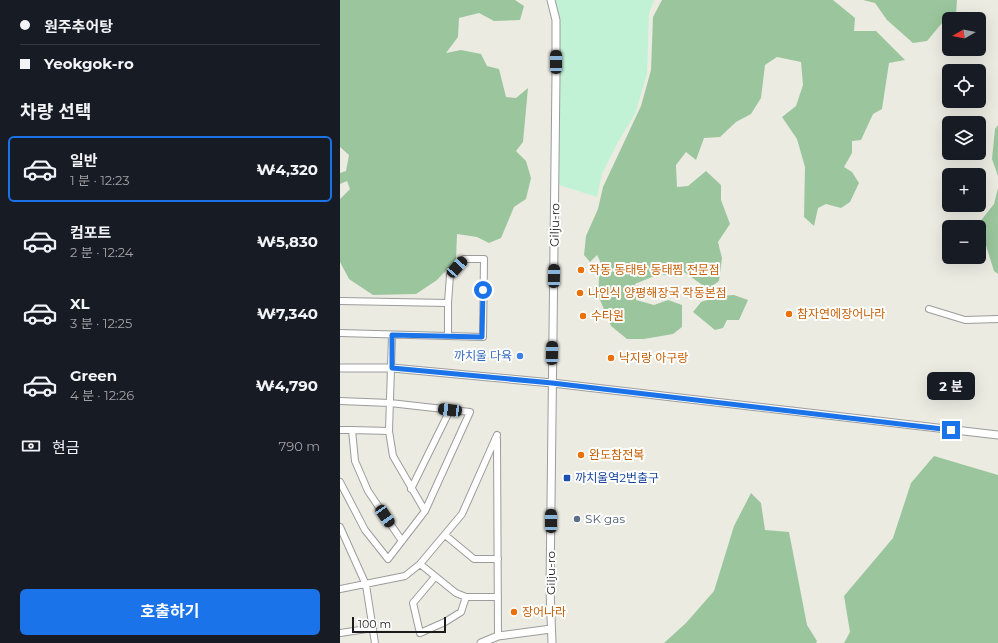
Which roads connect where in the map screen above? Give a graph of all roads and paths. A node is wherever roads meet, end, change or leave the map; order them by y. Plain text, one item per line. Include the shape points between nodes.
1 (551, 0) edge
2 (340, 300) edge
3 (448, 303) junction
4 (929, 309) dead end
5 (998, 319) edge
6 (340, 333) edge
7 (392, 335) junction
8 (448, 336) junction
9 (340, 368) edge
10 (392, 368) junction
11 (552, 383) junction
12 (340, 401) edge
13 (390, 403) junction
14 (450, 410) junction
15 (340, 430) edge
16 (352, 430) junction
17 (389, 431) junction
18 (998, 435) edge
19 (340, 482) edge
20 (411, 489) junction
21 (425, 511) junction
22 (340, 527) edge
23 (444, 535) junction
24 (402, 541) junction
25 (498, 560) junction
26 (420, 564) junction
27 (435, 578) junction
28 (366, 585) junction
29 (340, 589) edge
30 (466, 597) junction
31 (498, 597) junction
32 (373, 628) junction
33 (551, 629) junction
34 (340, 633) edge
35 (498, 636) junction
36 (375, 643) edge
37 (481, 643) edge
38 (552, 643) edge

1 - 11 street, Gilju-ro via 556,20
2 - 3 street
3 - 8 street
3 - 8 street via 450,275 464,259 484,259 482,337
4 - 5 street via 965,320
6 - 7 street
7 - 8 street
7 - 10 street
9 - 10 street
10 - 11 street
10 - 13 street
11 - 18 street
11 - 33 street, Gilju-ro
12 - 13 street
13 - 14 street
13 - 17 street
14 - 20 street
14 - 21 street via 470,412
15 - 16 street
16 - 17 street
16 - 24 street via 355,461 366,485
17 - 20 street via 393,456
19 - 24 street via 365,530 388,559
20 - 21 street
21 - 24 street
22 - 28 street
23 - 25 street via 474,559
23 - 25 street via 462,514 497,435
23 - 26 street
25 - 31 street
26 - 27 street
26 - 28 street via 405,576
27 - 30 street
27 - 30 street via 413,603 420,633 461,612
28 - 29 street
28 - 32 street
30 - 31 street
31 - 35 street
32 - 34 street
32 - 36 street
33 - 35 street
33 - 38 street, Gilju-ro
35 - 37 street

